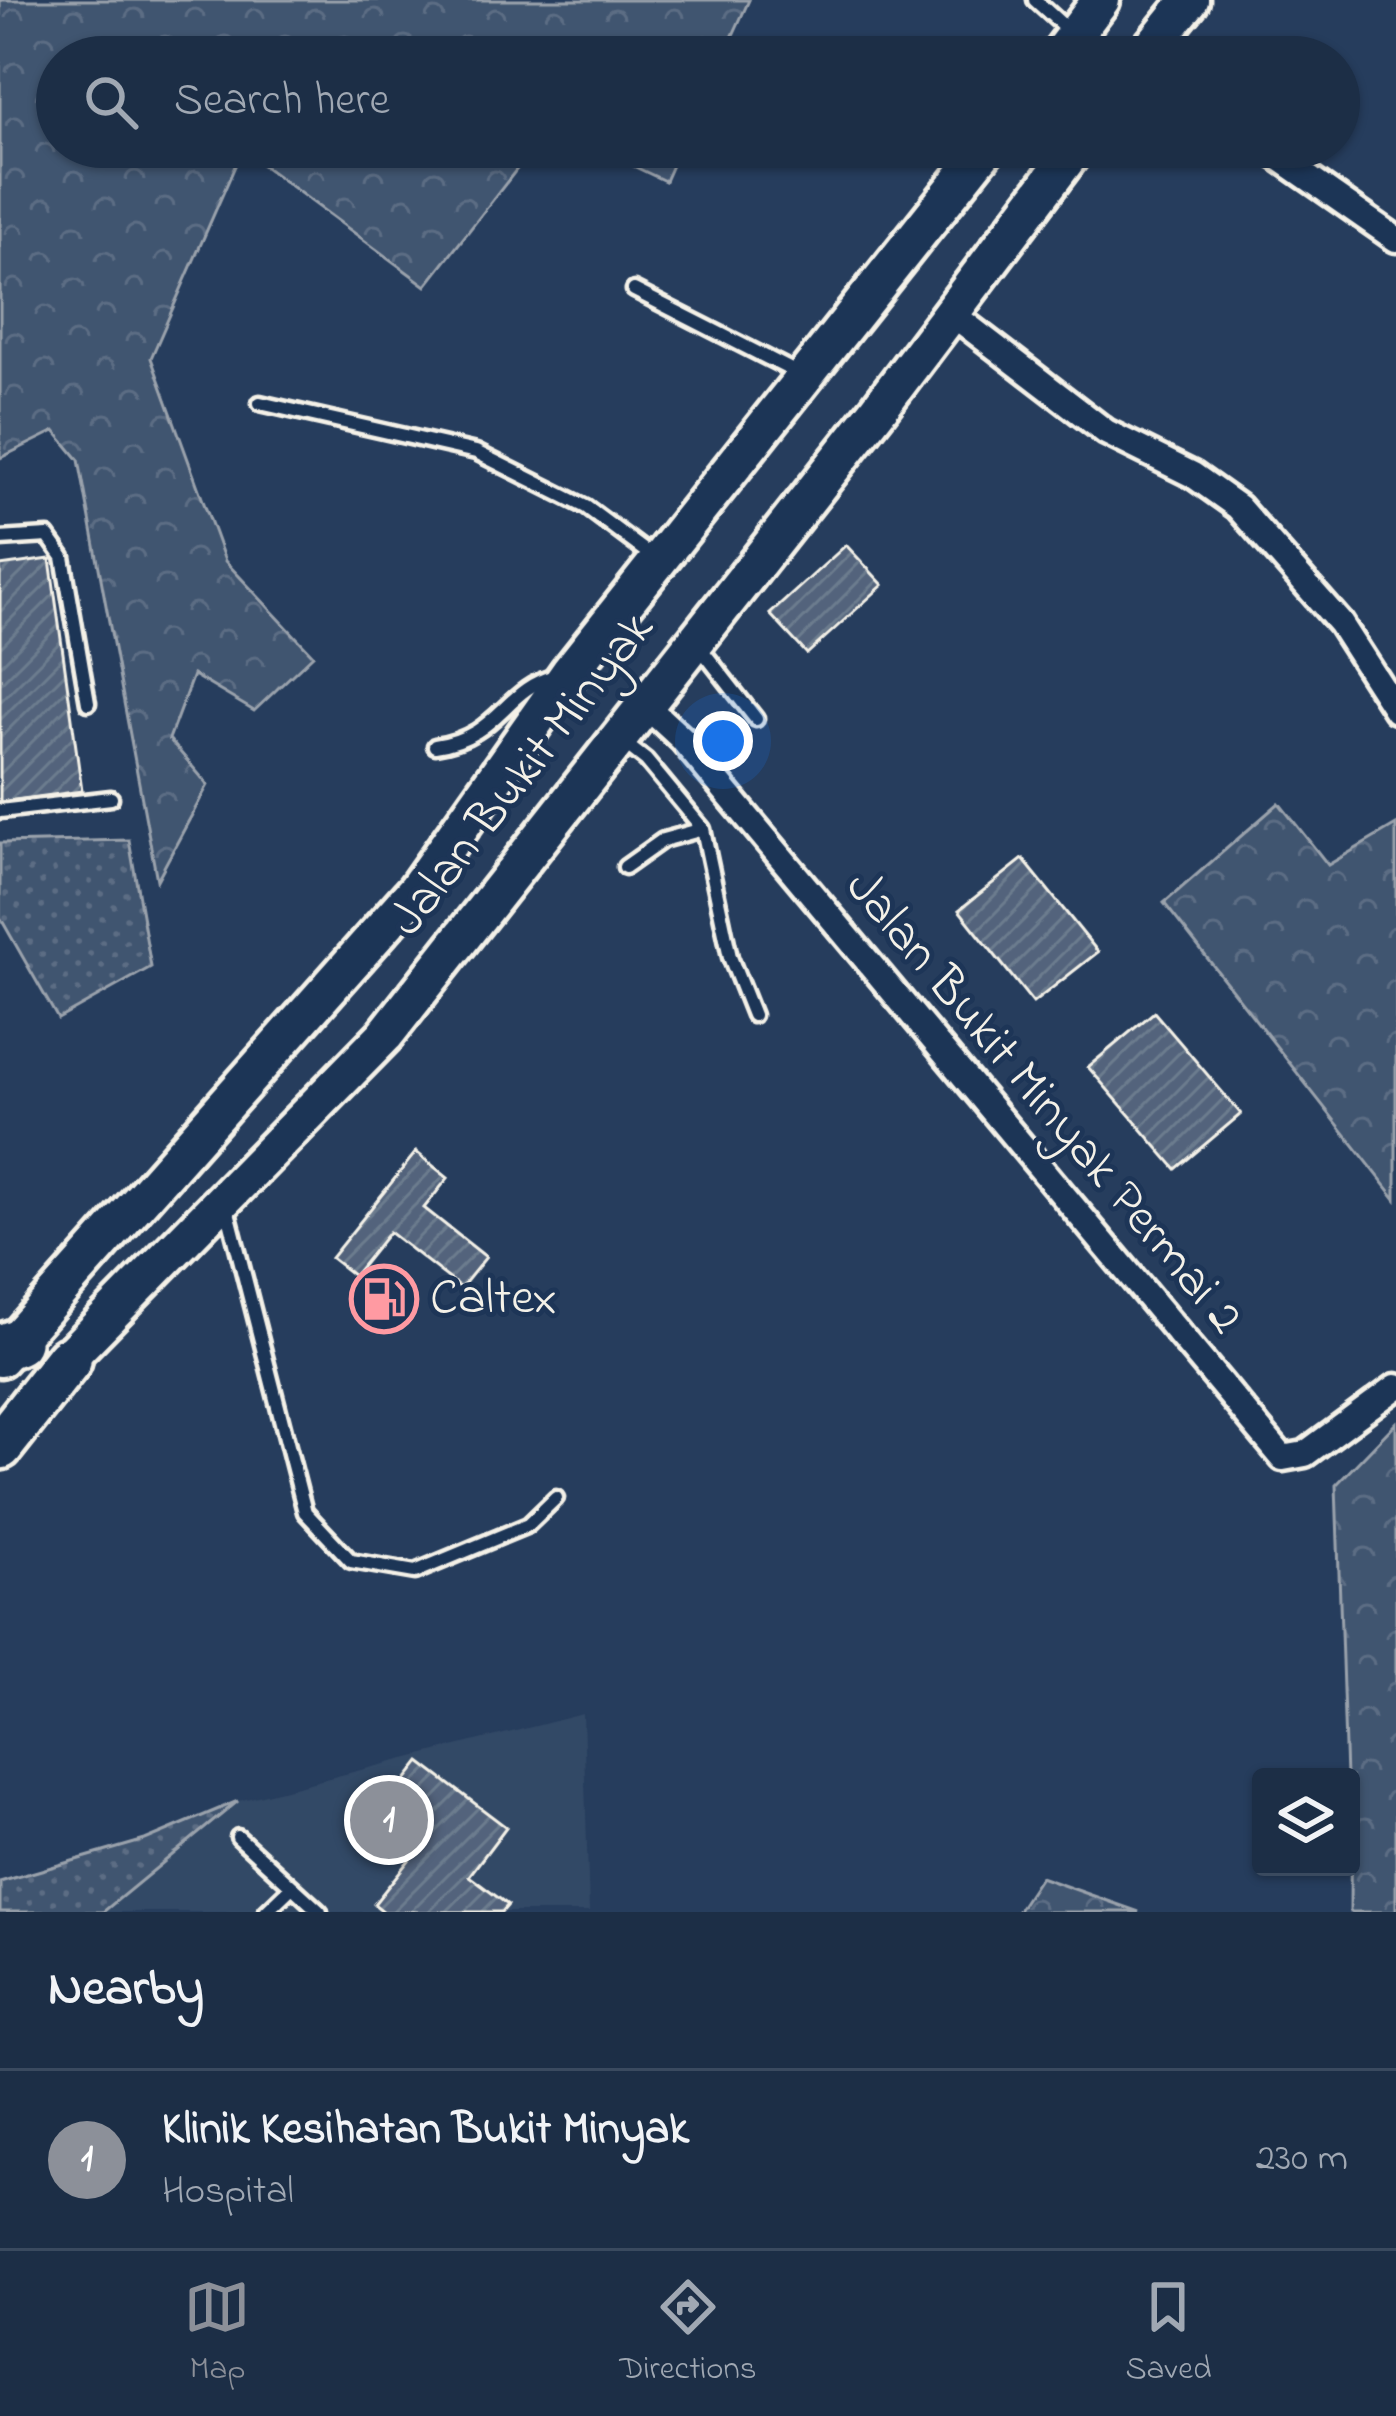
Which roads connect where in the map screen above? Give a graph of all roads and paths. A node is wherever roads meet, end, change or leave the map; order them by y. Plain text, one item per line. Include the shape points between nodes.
1 (1035, 0) edge
2 (1190, 0) edge
3 (1084, 34) edge
4 (1161, 36) edge
5 (970, 168) edge
6 (1060, 168) edge
7 (1294, 168) edge
8 (1396, 238) edge
9 (634, 290) dead end
10 (951, 313) junction
11 (805, 377) junction
12 (260, 403) dead end
13 (0, 539) edge
14 (658, 561) junction
15 (694, 640) junction
16 (569, 673) junction
17 (88, 703) dead end
18 (644, 704) junction
19 (1396, 710) edge
20 (756, 719) dead end
21 (618, 737) junction
22 (436, 746) dead end
23 (111, 798) dead end
24 (0, 811) edge
25 (703, 829) junction
26 (625, 867) dead end
27 (753, 1015) dead end
28 (225, 1201) junction
29 (6, 1349) edge
30 (68, 1360) junction
31 (1396, 1387) edge
32 (0, 1420) edge
33 (0, 1446) edge
34 (556, 1498) dead end
35 (238, 1837) dead end
36 (292, 1887) junction
37 (266, 1912) edge
38 (320, 1912) edge

1 - 3 lane
2 - 4 main road
5 - 11 main road, Jalan Bukit Minyak
6 - 10 main road, Jalan Bukit Minyak
7 - 8 street
9 - 11 lane
10 - 15 main road, Jalan Bukit Minyak
10 - 19 street via 1106,432 1238,507 1340,623
11 - 14 main road, Jalan Bukit Minyak
12 - 14 lane via 476,452 586,507
13 - 17 lane via 48,536 63,557
14 - 16 main road, Jalan Bukit Minyak
15 - 18 main road, Jalan Bukit Minyak
15 - 20 lane
16 - 22 lane via 532,681 490,728
16 - 29 main road, Jalan Bukit Minyak via 416,890
18 - 21 main road, Jalan Bukit Minyak
18 - 31 street, Jalan Bukit Minyak Permai 2 via 682,739 1283,1458 1305,1454
21 - 25 lane
21 - 28 main road, Jalan Bukit Minyak via 385,1035
23 - 24 lane
25 - 26 lane via 663,840
25 - 27 lane via 730,957
28 - 30 main road, Jalan Bukit Minyak
28 - 34 lane via 305,1512 351,1562 415,1572 528,1525
30 - 32 main road, Jalan Bukit Minyak
30 - 33 highway
35 - 36 lane
36 - 37 lane
36 - 38 lane

